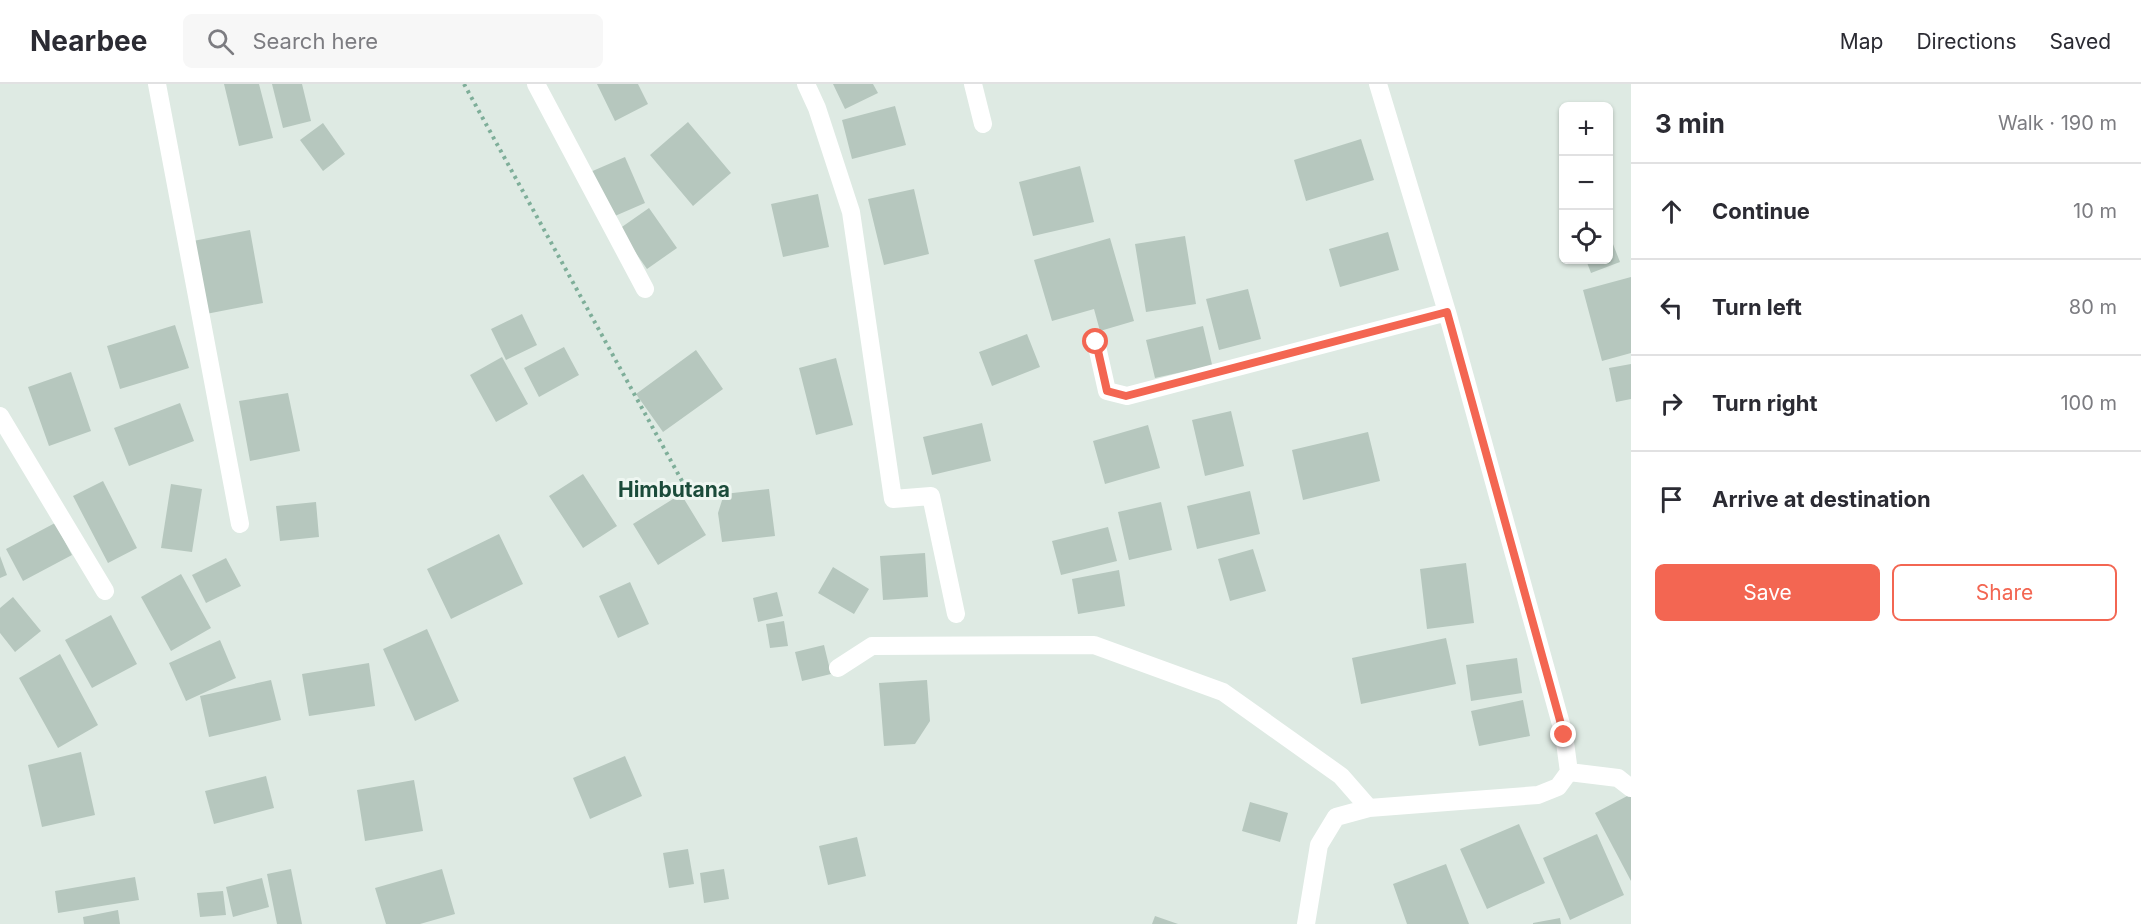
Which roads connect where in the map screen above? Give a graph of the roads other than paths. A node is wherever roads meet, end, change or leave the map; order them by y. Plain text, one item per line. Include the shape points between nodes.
1 (157, 84) edge
2 (536, 84) edge
3 (806, 84) edge
4 (973, 84) edge
5 (1378, 84) edge
6 (983, 124) dead end
7 (645, 289) dead end
8 (1447, 312) junction
9 (1096, 342) dead end
10 (0, 416) edge
11 (240, 524) dead end
12 (105, 591) dead end
13 (956, 614) dead end
14 (838, 668) dead end
15 (1569, 772) junction
16 (1631, 788) edge
17 (1370, 808) junction
18 (1306, 924) edge

1 - 11 street
2 - 7 street
3 - 13 street via 818,108 851,212 893,499 931,496
4 - 6 street
5 - 8 street
8 - 9 street via 1126,396 1107,391
8 - 15 street via 1564,735
10 - 12 street
14 - 17 street via 872,646 1094,645 1224,693 1341,776
15 - 16 street via 1618,778
15 - 17 street via 1558,787 1538,795
17 - 18 street via 1336,817 1319,845

